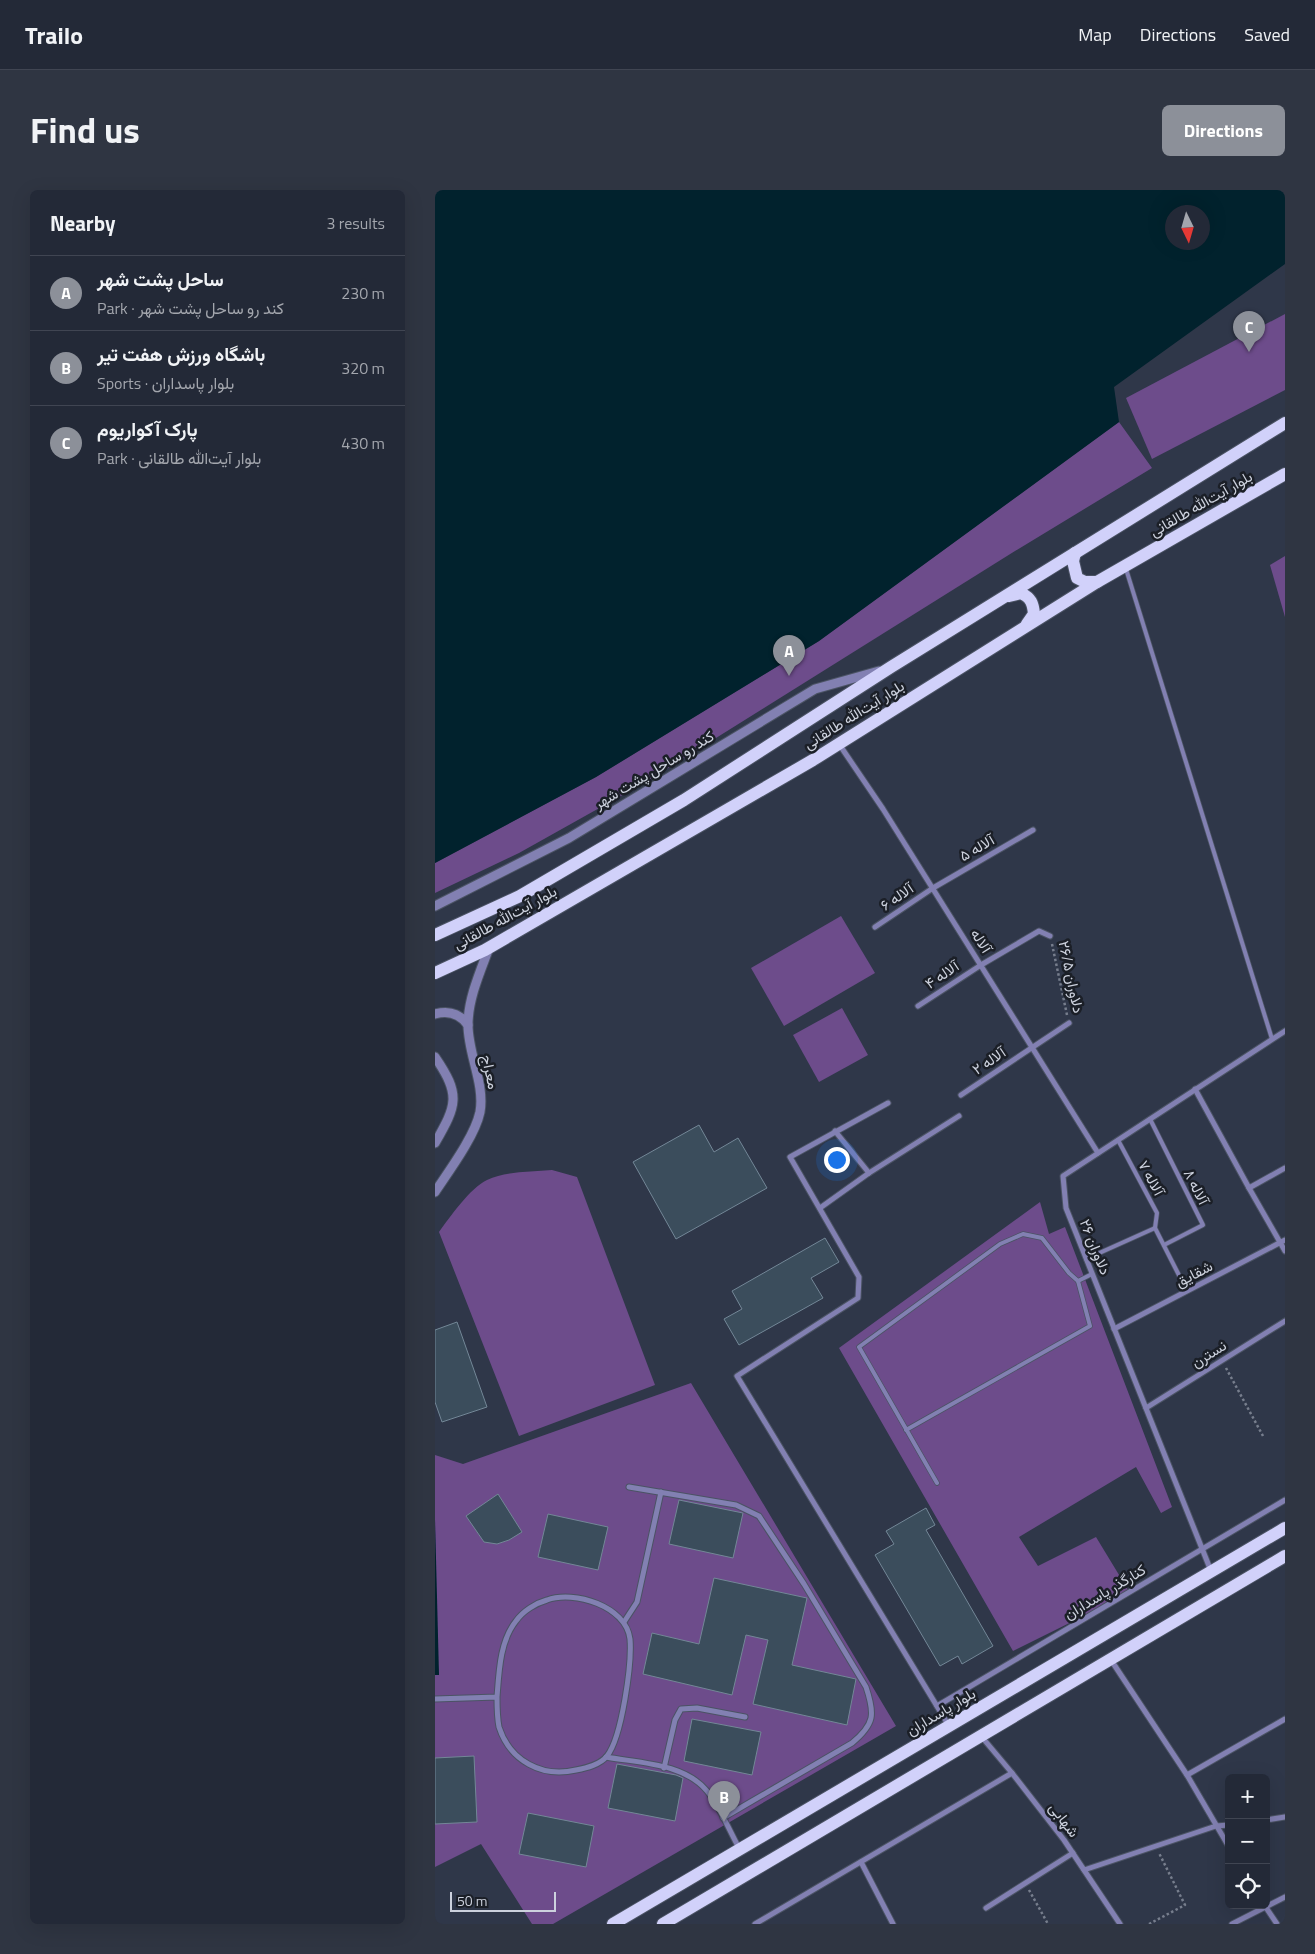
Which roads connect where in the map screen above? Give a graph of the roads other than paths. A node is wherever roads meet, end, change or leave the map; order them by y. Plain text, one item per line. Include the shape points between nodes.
1 (1285, 423) edge
2 (1285, 474) edge
3 (1075, 553) junction
4 (1125, 566) junction
5 (1097, 582) junction
6 (1005, 597) junction
7 (1024, 628) junction
8 (891, 667) junction
9 (839, 744) junction
10 (1033, 830) dead end
11 (933, 888) junction
12 (435, 906) edge
13 (875, 926) dead end
14 (435, 935) edge
15 (1051, 936) road end
16 (489, 948) junction
17 (981, 964) junction
18 (435, 973) edge
19 (918, 1006) dead end
20 (435, 1014) edge
21 (1069, 1023) road end
22 (469, 1025) junction
23 (1285, 1031) edge
24 (1272, 1039) junction
25 (1032, 1047) junction
26 (435, 1057) edge
27 (1195, 1089) junction
28 (961, 1095) dead end
29 (888, 1103) dead end
30 (959, 1116) dead end
31 (1150, 1119) junction
32 (835, 1131) junction
33 (1118, 1140) junction
34 (435, 1142) edge
35 (1098, 1153) junction
36 (1285, 1168) edge
37 (869, 1173) junction
38 (1249, 1188) junction
39 (435, 1192) edge
40 (820, 1208) junction
41 (1155, 1228) junction
42 (1283, 1241) edge
43 (1164, 1245) junction
44 (1285, 1251) edge
45 (1086, 1259) junction
46 (1092, 1274) junction
47 (1078, 1281) junction
48 (1187, 1292) junction
49 (1285, 1321) edge
50 (1114, 1329) junction
51 (1146, 1408) junction
52 (906, 1430) junction
53 (937, 1483) dead end
54 (629, 1488) dead end
55 (661, 1492) junction
56 (1285, 1500) edge
57 (1285, 1528) edge
58 (1201, 1550) junction
59 (1285, 1556) edge
60 (1211, 1572) junction
61 (624, 1622) junction
62 (1111, 1659) junction
63 (497, 1697) junction
64 (435, 1700) edge
65 (937, 1706) junction
66 (745, 1717) dead end
67 (1285, 1719) edge
68 (949, 1726) junction
69 (981, 1736) junction
70 (606, 1757) junction
71 (664, 1768) junction
72 (1012, 1773) junction
73 (1187, 1775) junction
74 (1285, 1817) edge
75 (723, 1818) junction
76 (1270, 1819) edge
77 (1225, 1825) edge
78 (1216, 1826) junction
79 (1225, 1841) edge
80 (739, 1850) junction
81 (1073, 1853) junction
82 (861, 1862) junction
83 (1083, 1870) junction
84 (1285, 1897) edge
85 (1270, 1904) edge
86 (986, 1908) dead end
87 (1261, 1909) edge
88 (1266, 1909) edge
89 (667, 1923) edge
90 (613, 1924) edge
91 (755, 1924) edge
92 (893, 1924) edge
93 (1120, 1924) edge
94 (1232, 1924) edge
95 (1277, 1924) edge

1 - 3 main road, بلوار آیت‌الله طالقانی
2 - 4 main road, بلوار آیت‌الله طالقانی
3 - 5 main road via 1073,561 1077,578
3 - 6 main road, بلوار آیت‌الله طالقانی
4 - 5 main road, بلوار آیت‌الله طالقانی
4 - 24 lane
5 - 7 main road, بلوار آیت‌الله طالقانی
6 - 7 main road via 1021,593 1030,598 1034,614
6 - 8 main road, بلوار آیت‌الله طالقانی
7 - 9 main road, بلوار آیت‌الله طالقانی
8 - 12 street, کند رو ساحل پشت شهر via 815,689 569,838
8 - 14 main road, بلوار آیت‌الله طالقانی via 683,800 520,896
9 - 11 street, آلاله
9 - 16 main road, بلوار آیت‌الله طالقانی
10 - 11 street, آلاله ۵
11 - 13 street, آلاله ۶
11 - 17 street, آلاله
15 - 17 street, آلاله ۴ via 1039,931
16 - 18 main road, بلوار آیت‌الله طالقانی
16 - 22 street, معراج via 478,980
17 - 19 street, آلاله ۴
17 - 25 street, آلاله
20 - 22 street via 454,1013
21 - 25 street, آلاله ۲
22 - 39 street, معراج via 481,1100 479,1114 466,1143
23 - 24 street, دلاوران ۲۶
24 - 27 street, دلاوران ۲۶
25 - 28 street, آلاله ۲
25 - 35 street, آلاله
26 - 34 street via 452,1090 454,1106
27 - 31 street, دلاوران ۲۶
27 - 38 street
29 - 32 street
30 - 37 street
31 - 33 street, دلاوران ۲۶
31 - 43 lane, آلاله ۸ via 1203,1225
32 - 37 street
32 - 40 street via 790,1157
33 - 35 street, دلاوران ۲۶
33 - 41 lane, آلاله ۷ via 1157,1214
35 - 45 street, دلاوران ۲۶ via 1063,1176 1065,1208
36 - 38 street
37 - 40 street
38 - 42 street
40 - 65 street via 859,1277 858,1298 737,1376
41 - 43 lane
41 - 45 lane
42 - 44 street
42 - 48 street, شقایق
43 - 48 lane
45 - 46 street, دلاوران ۲۶
46 - 47 lane
46 - 50 street, دلاوران ۲۶
47 - 52 lane via 1090,1326
47 - 52 lane via 1042,1238 1023,1234 1000,1244 859,1347
48 - 50 street, شقایق
49 - 51 street, نسترن
50 - 51 street, دلاوران ۲۶
51 - 58 street, دلاوران ۲۶
52 - 53 lane
54 - 55 street
55 - 61 street via 637,1602
55 - 75 street via 736,1506 759,1516 862,1680 872,1704 871,1719 865,1732 852,1743
56 - 58 street, کنارگذر پاسداران
57 - 60 main road, بلوار پاسداران
58 - 60 street, دلاوران ۲۶
58 - 65 street, کنارگذر پاسداران
59 - 62 main road
60 - 68 main road, بلوار پاسداران
61 - 63 street via 611,1609 583,1599 548,1599 531,1607 516,1620 506,1638
61 - 70 street via 629,1636 630,1658 619,1725
62 - 69 main road
62 - 73 street
63 - 64 street
63 - 70 street via 499,1725 505,1742 516,1756 537,1769 573,1771 590,1767
65 - 68 street
66 - 71 street via 697,1708 681,1709 675,1720
67 - 73 street
68 - 80 main road, بلوار پاسداران
69 - 72 street, شهابی
69 - 89 main road
70 - 71 street
71 - 75 street via 690,1776 699,1783
72 - 81 street, شهابی
72 - 82 street
73 - 78 street
74 - 76 street
75 - 80 street
77 - 78 street
78 - 79 street
78 - 83 street
80 - 90 main road, بلوار پاسداران
81 - 83 street, شهابی
81 - 86 street
82 - 91 street
82 - 92 street
83 - 93 street, شهابی
84 - 85 street
87 - 94 street
88 - 95 street

